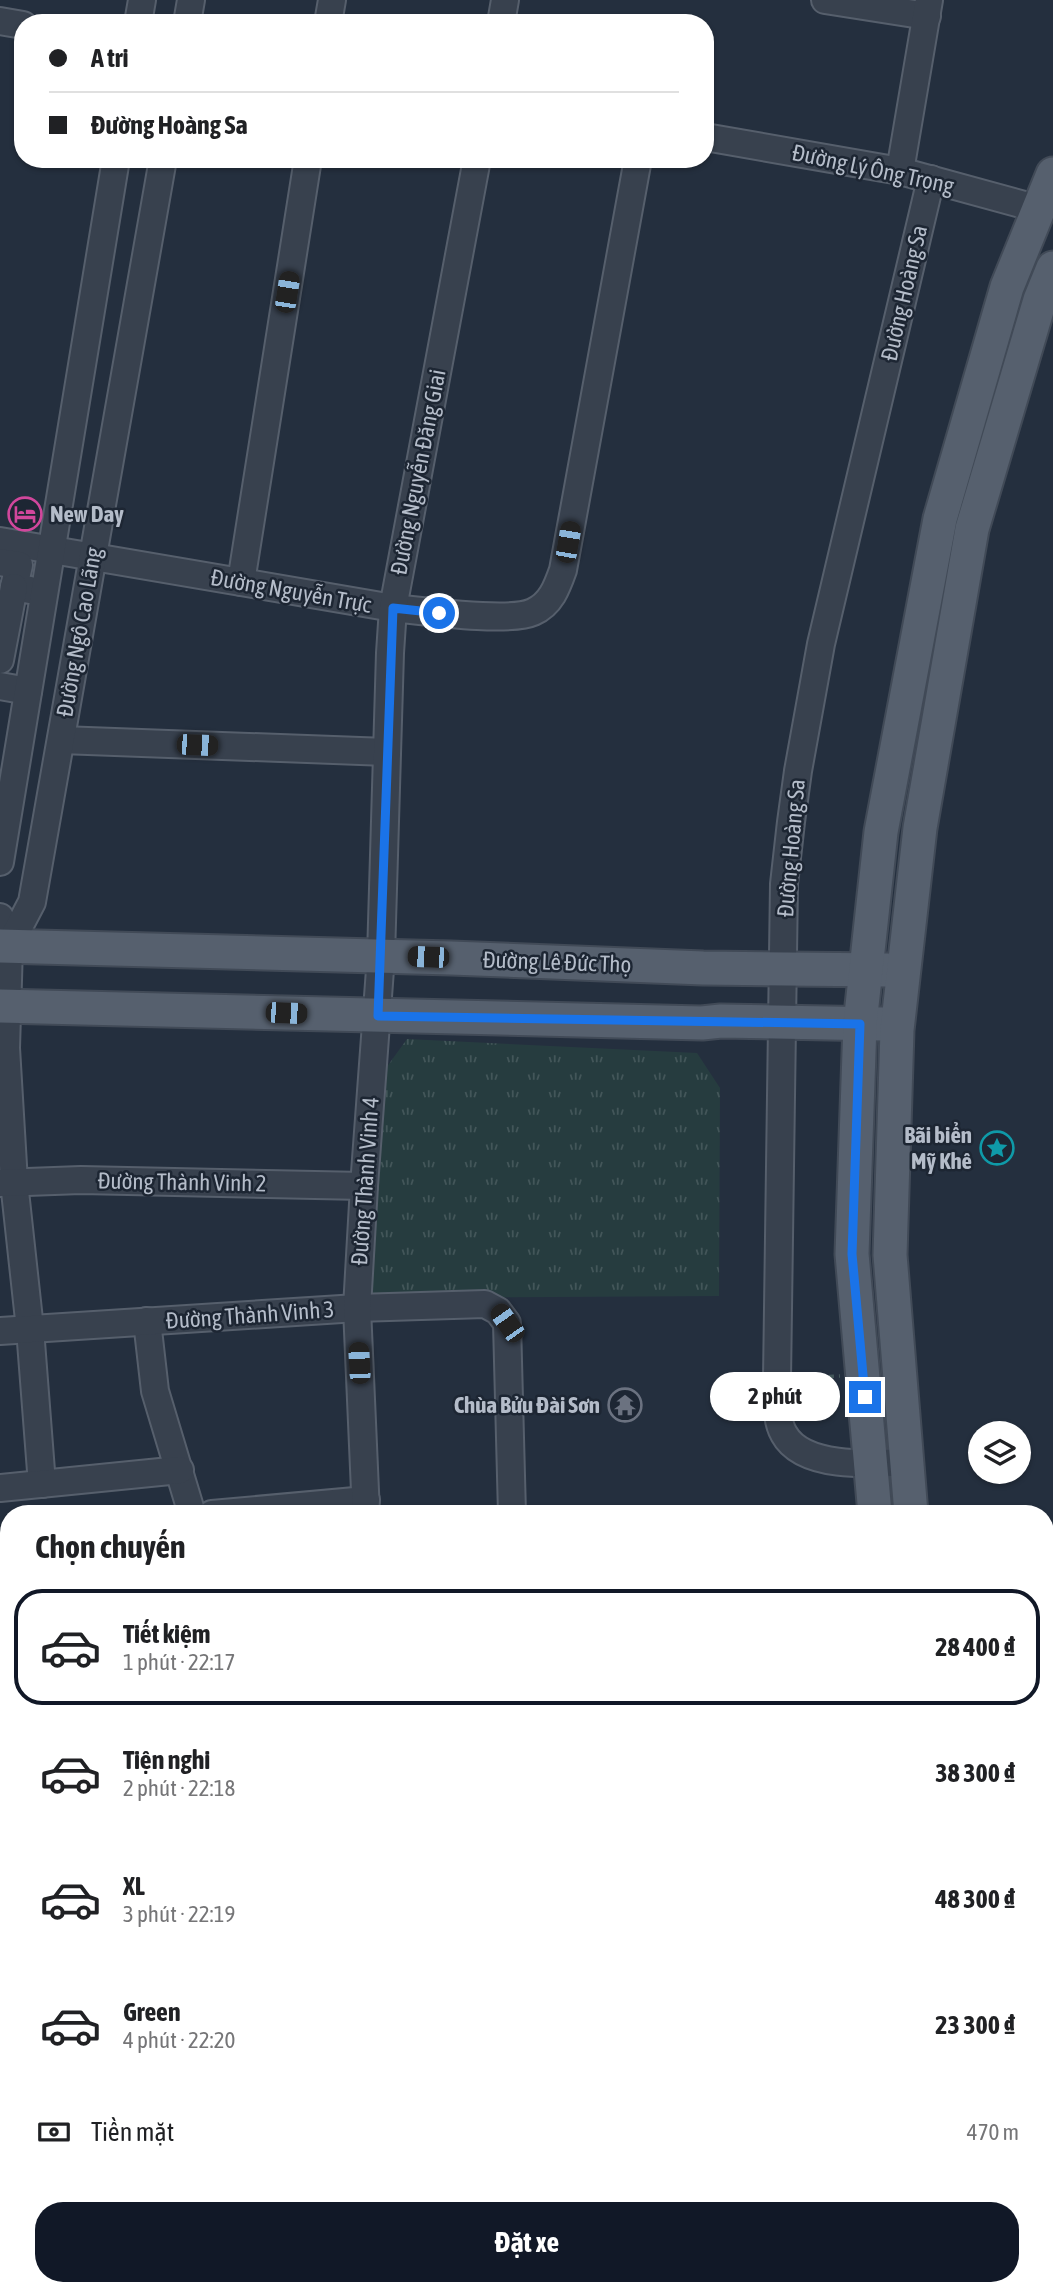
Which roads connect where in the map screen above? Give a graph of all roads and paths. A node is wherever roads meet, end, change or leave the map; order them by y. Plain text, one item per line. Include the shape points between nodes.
1 (825, 0) edge
2 (928, 8) edge
3 (714, 139) edge
4 (114, 168) edge
5 (161, 168) edge
6 (306, 168) edge
7 (475, 168) edge
8 (636, 168) edge
9 (900, 171) junction
10 (1053, 174) edge
11 (930, 179) junction
12 (1046, 211) edge
13 (1053, 268) edge
14 (0, 541) edge
15 (50, 549) junction
16 (93, 556) junction
17 (0, 562) edge
18 (241, 582) junction
19 (14, 587) junction
20 (43, 592) junction
21 (393, 608) junction
22 (1, 647) edge
23 (34, 647) junction
24 (0, 686) edge
25 (27, 691) junction
26 (61, 740) junction
27 (387, 752) junction
28 (0, 862) edge
29 (3, 936) edge
30 (381, 956) junction
31 (783, 970) junction
32 (866, 971) junction
33 (904, 971) junction
34 (3, 1006) edge
35 (378, 1016) junction
36 (782, 1022) junction
37 (860, 1024) junction
38 (898, 1024) junction
39 (7, 1182) edge
40 (364, 1186) junction
41 (357, 1308) junction
42 (147, 1321) junction
43 (30, 1329) junction
44 (0, 1331) edge
45 (863, 1375) junction
46 (777, 1380) junction
47 (906, 1462) junction
48 (871, 1464) junction
49 (180, 1470) junction
50 (42, 1484) junction
51 (0, 1488) edge
52 (190, 1505) edge
53 (366, 1505) edge
54 (512, 1505) edge
55 (874, 1505) edge
56 (910, 1505) edge

1 - 2 street
2 - 9 street
3 - 9 street, Đường Lý Ông Trọng
4 - 15 street, Đường Ngô Cao Lãng
5 - 16 street, Đường Ngô Cao Lãng
6 - 18 street
7 - 21 street, Đường Nguyễn Đăng Giai
8 - 21 street, Đường Nguyễn Trực via 557,588 548,602 520,617
9 - 11 street, Đường Lý Ông Trọng
10 - 12 main road
11 - 12 street, Đường Lý Ông Trọng
11 - 31 street, Đường Hoàng Sa via 808,711 784,884
12 - 32 main road via 1007,287 940,519 881,832
13 - 33 main road via 972,529 920,828
14 - 15 street, Đường Nguyễn Trực
15 - 16 street, Đường Nguyễn Trực
15 - 20 street, Đường Ngô Cao Lãng
16 - 18 street, Đường Nguyễn Trực
16 - 26 street, Đường Ngô Cao Lãng
17 - 19 street via 19,565
18 - 21 street, Đường Nguyễn Trực
19 - 20 street
19 - 22 street
20 - 23 street, Đường Ngô Cao Lãng
21 - 27 street, Đường Nguyễn Đăng Giai
22 - 23 street
23 - 25 street, Đường Ngô Cao Lãng
24 - 25 street
25 - 28 street, Đường Ngô Cao Lãng
26 - 27 street
26 - 29 street, Đường Ngô Cao Lãng via 33,902
27 - 30 street, Đường Nguyễn Đăng Giai
29 - 30 main road, Đường Lê Đức Thọ
29 - 34 street
30 - 31 main road, Đường Lê Đức Thọ
30 - 35 street, Đường Thành Vinh 4
31 - 32 main road, Đường Lê Đức Thọ
31 - 36 street, Đường Hoàng Sa
32 - 33 main road, Đường Lê Đức Thọ
32 - 37 main road
33 - 38 main road
34 - 35 main road
34 - 39 street
35 - 36 main road
35 - 40 street, Đường Thành Vinh 4
36 - 37 main road
36 - 46 street, Đường Hoàng Sa
37 - 38 main road
37 - 45 main road via 852,1254
38 - 47 main road via 890,1255
39 - 40 street, Đường Thành Vinh 2
39 - 43 street
40 - 41 street, Đường Thành Vinh 4
41 - 42 street, Đường Thành Vinh 3
41 - 53 street, Đường Thành Vinh 4
41 - 54 street, Đường Thành Vinh 3 via 485,1304 498,1311 507,1323
42 - 43 street, Đường Thành Vinh 3
42 - 49 street via 155,1391
43 - 44 street, Đường Thành Vinh 3
43 - 50 street
45 - 46 path
45 - 48 main road
46 - 48 street, Đường Hoàng Sa via 779,1421 790,1443 821,1458
47 - 48 street, Đường Hoàng Sa
47 - 56 main road
48 - 55 main road
49 - 50 street
49 - 52 street
50 - 51 street

